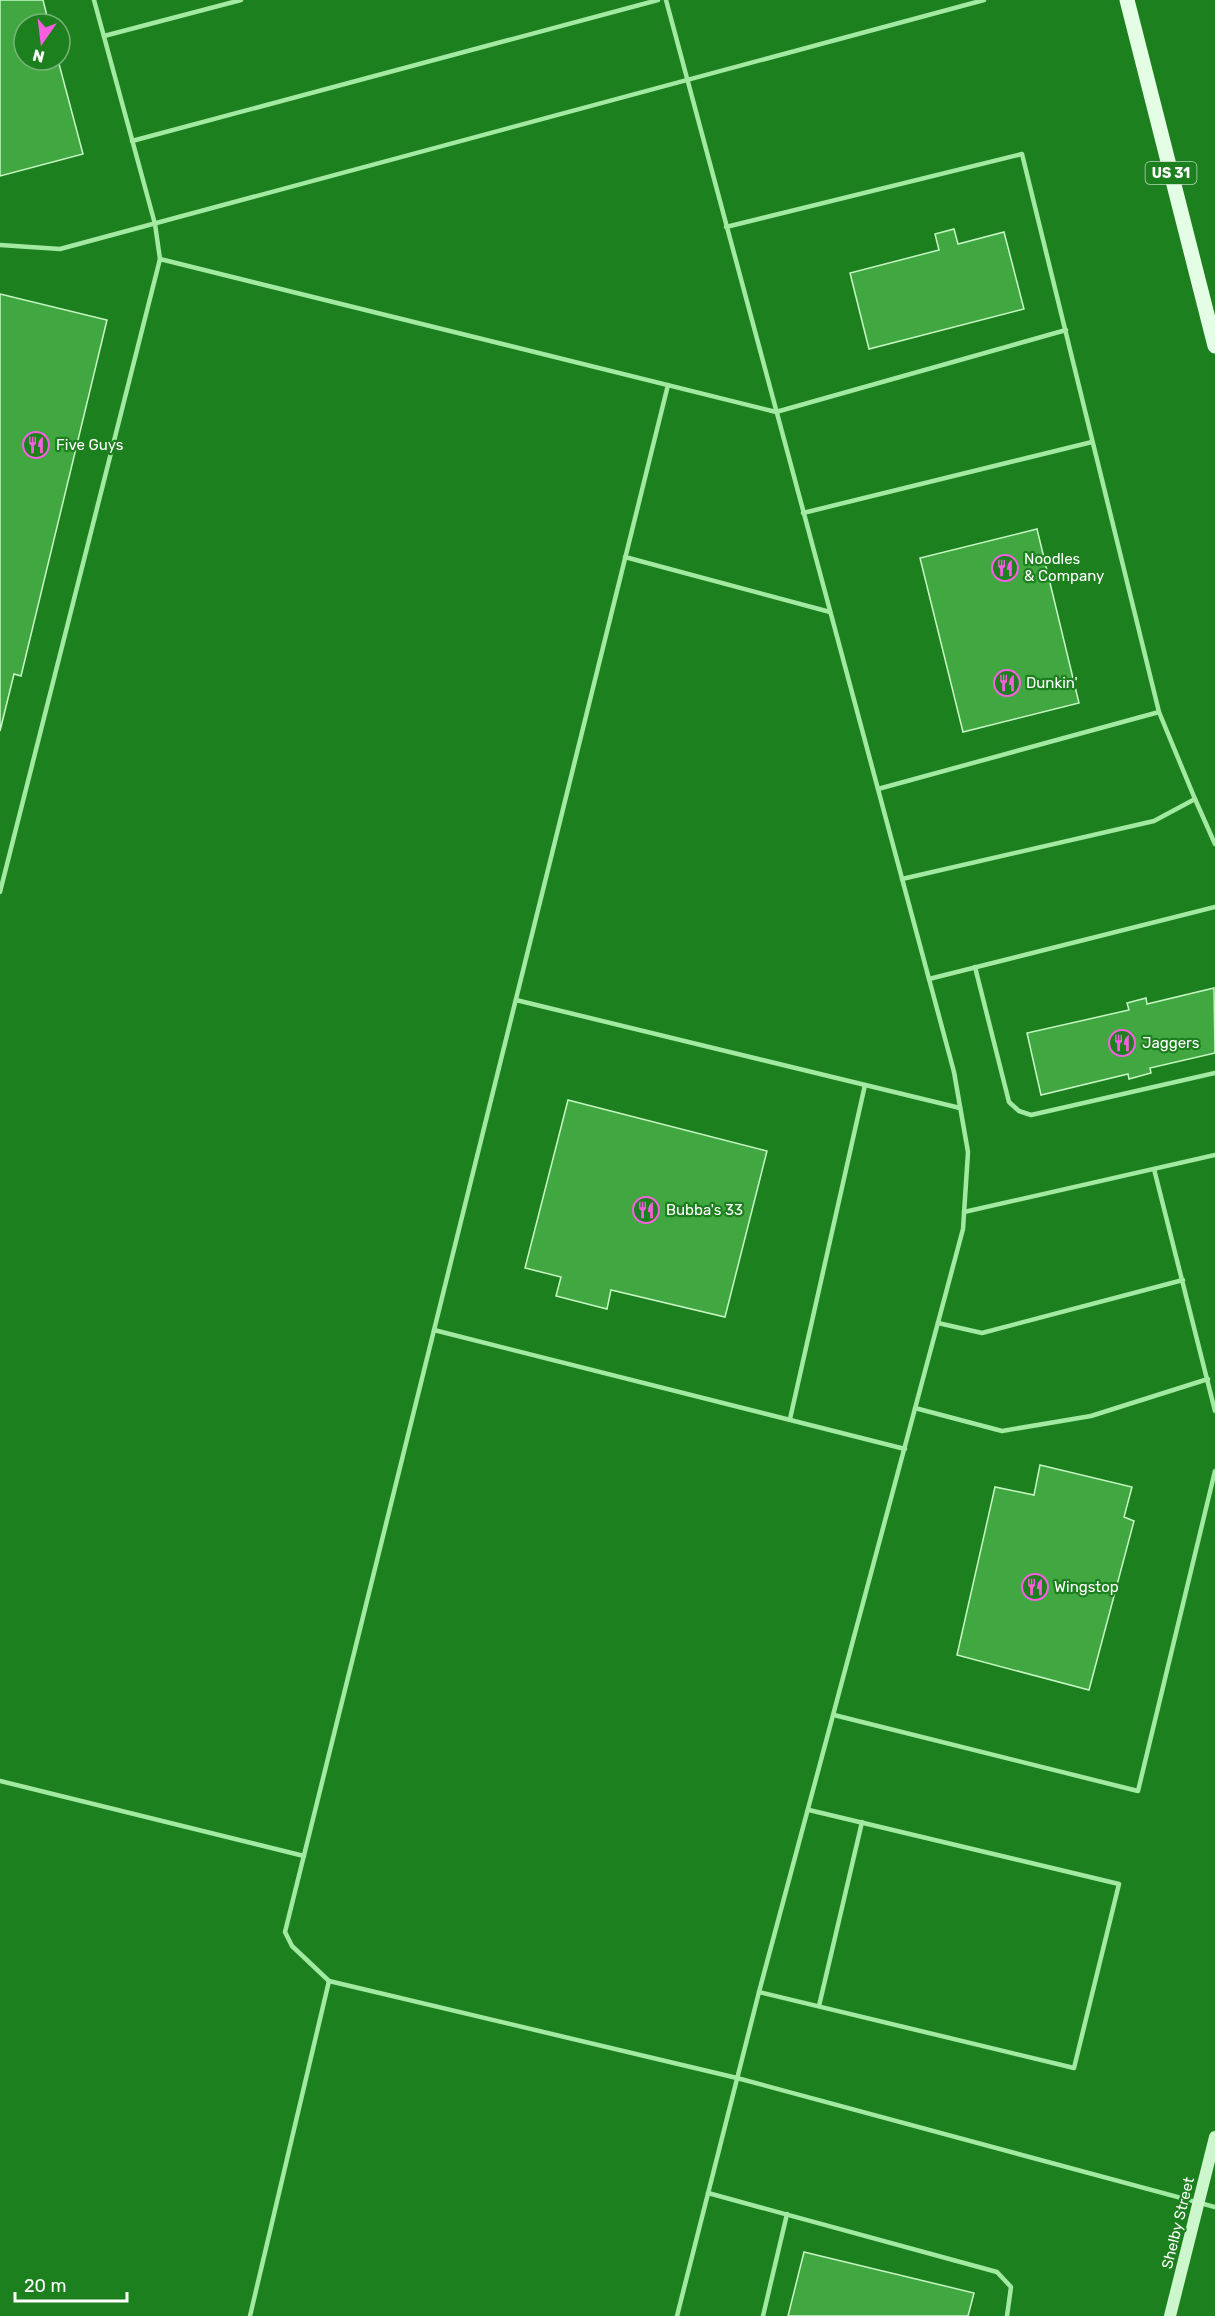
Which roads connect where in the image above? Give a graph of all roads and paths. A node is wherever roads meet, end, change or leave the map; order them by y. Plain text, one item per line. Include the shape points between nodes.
1 (94, 0) edge
2 (241, 0) edge
3 (658, 0) edge
4 (666, 0) edge
5 (984, 0) edge
6 (1127, 0) edge
7 (104, 36) junction
8 (687, 80) junction
9 (132, 141) junction
10 (155, 224) junction
11 (726, 227) junction
12 (0, 245) edge
13 (160, 259) junction
14 (1066, 330) junction
15 (1215, 346) edge
16 (668, 385) junction
17 (776, 412) junction
18 (1092, 442) junction
19 (803, 513) junction
20 (625, 557) junction
21 (830, 612) junction
22 (1159, 712) junction
23 (878, 789) junction
24 (1195, 799) junction
25 (1215, 844) edge
26 (902, 879) junction
27 (0, 892) edge
28 (1215, 907) edge
29 (975, 968) junction
30 (929, 979) junction
31 (516, 1000) junction
32 (1215, 1073) edge
33 (865, 1085) junction
34 (960, 1108) junction
35 (1215, 1155) edge
36 (1154, 1169) junction
37 (964, 1212) junction
38 (1183, 1280) junction
39 (938, 1323) junction
40 (434, 1330) junction
41 (1208, 1379) junction
42 (915, 1408) junction
43 (1215, 1411) edge
44 (790, 1419) junction
45 (905, 1449) junction
46 (1215, 1471) edge
47 (834, 1714) junction
48 (0, 1781) edge
49 (809, 1810) junction
50 (862, 1822) junction
51 (304, 1856) junction
52 (329, 1980) junction
53 (759, 1992) junction
54 (819, 2006) junction
55 (737, 2078) junction
56 (1215, 2138) edge
57 (708, 2193) junction
58 (1199, 2201) junction
59 (1215, 2207) edge
60 (787, 2214) junction
61 (250, 2316) edge
62 (678, 2316) edge
63 (763, 2316) edge
64 (1007, 2316) edge
65 (1170, 2316) edge

1 - 7 lane
2 - 7 lane
3 - 9 lane
4 - 8 lane
5 - 8 lane
6 - 15 main road, US 31
7 - 9 lane
8 - 10 lane
8 - 11 lane
9 - 10 lane
10 - 12 lane via 60,249
10 - 13 lane
11 - 14 lane via 1022,154
11 - 17 lane
13 - 16 lane
13 - 27 lane
14 - 17 lane
14 - 18 lane
16 - 17 lane
16 - 20 lane
17 - 19 lane
18 - 19 lane
18 - 22 lane
19 - 21 lane
20 - 21 lane
20 - 31 lane
21 - 23 lane
22 - 23 lane
22 - 24 lane
23 - 26 lane
24 - 25 lane
24 - 26 lane via 1154,821
26 - 30 lane
28 - 29 lane
29 - 30 lane
29 - 32 lane via 1009,1102 1019,1111 1031,1115
30 - 34 lane
31 - 33 lane
31 - 40 lane
33 - 34 lane
33 - 44 lane
34 - 37 lane via 968,1152
35 - 36 lane
36 - 37 lane
36 - 38 lane
37 - 39 lane
38 - 39 lane via 982,1333
38 - 41 lane
39 - 42 lane
40 - 44 lane
40 - 51 lane
41 - 42 lane via 1091,1416 1002,1431
41 - 43 lane
42 - 45 lane
44 - 45 lane
45 - 47 lane
46 - 47 lane via 1138,1791
47 - 49 lane
48 - 51 lane
49 - 50 lane
49 - 53 lane
50 - 54 lane
50 - 54 lane via 1119,1884 1074,2068
51 - 52 lane via 285,1932 292,1946
52 - 55 lane
52 - 61 lane
53 - 54 lane
53 - 55 lane
55 - 57 lane
55 - 58 lane
56 - 58 street, Shelby Street
57 - 60 lane
57 - 62 lane
58 - 59 lane
58 - 65 street, Shelby Street
60 - 63 lane
60 - 64 lane via 997,2272 1011,2287

